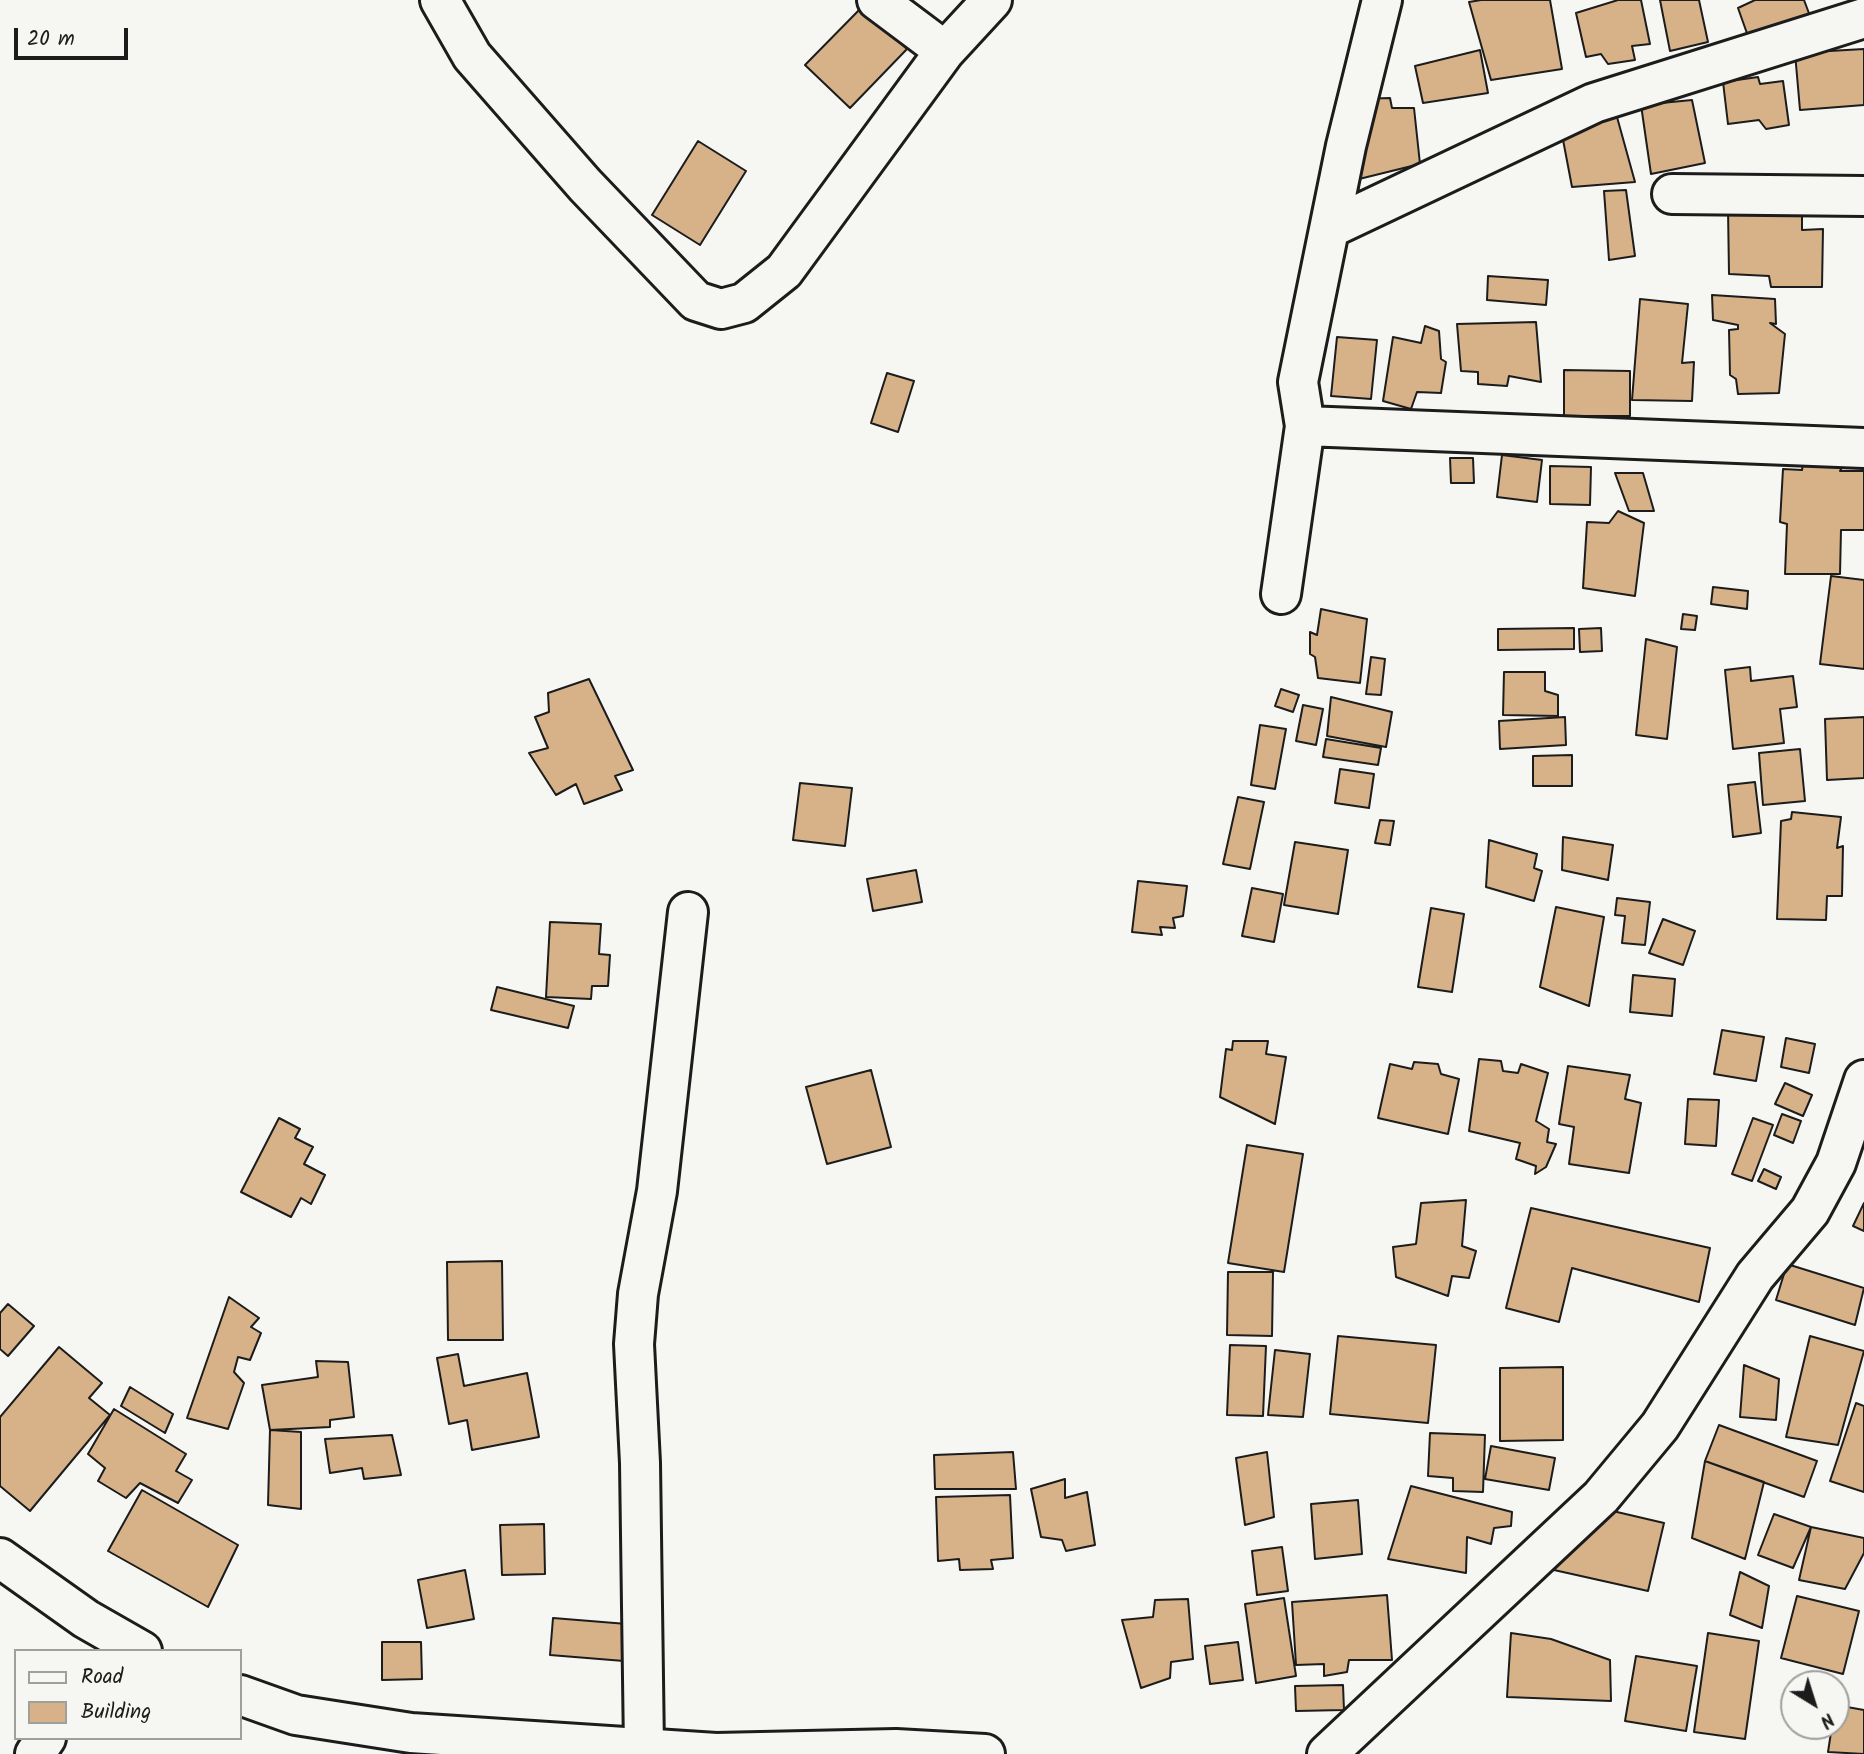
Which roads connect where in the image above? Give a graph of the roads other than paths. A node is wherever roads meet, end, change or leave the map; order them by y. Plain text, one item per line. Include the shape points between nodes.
1 (440, 0) edge
2 (877, 0) edge
3 (992, 0) edge
4 (1382, 0) edge
5 (1864, 18) edge
6 (945, 51) junction
7 (1672, 194) dead end
8 (1864, 196) edge
9 (1330, 228) junction
10 (1305, 426) junction
11 (1864, 448) edge
12 (1281, 594) dead end
13 (688, 912) dead end
14 (1864, 1080) edge
15 (0, 1558) edge
16 (124, 1646) edge
17 (242, 1696) edge
18 (644, 1749) junction
19 (716, 1754) edge
20 (985, 1754) edge
21 (1327, 1754) edge

1 - 6 street via 472,56 585,185 696,301 721,309 744,303 784,271
2 - 6 street
3 - 6 street
4 - 9 street
5 - 9 street via 1594,103
7 - 8 street
9 - 10 street via 1298,382
10 - 11 street
10 - 12 street
13 - 18 street via 657,1191 634,1344
14 - 21 street via 1836,1163 1810,1211 1755,1276 1660,1426 1592,1506
15 - 16 street
17 - 18 street via 296,1715 411,1733
18 - 19 street
19 - 20 street via 896,1749

